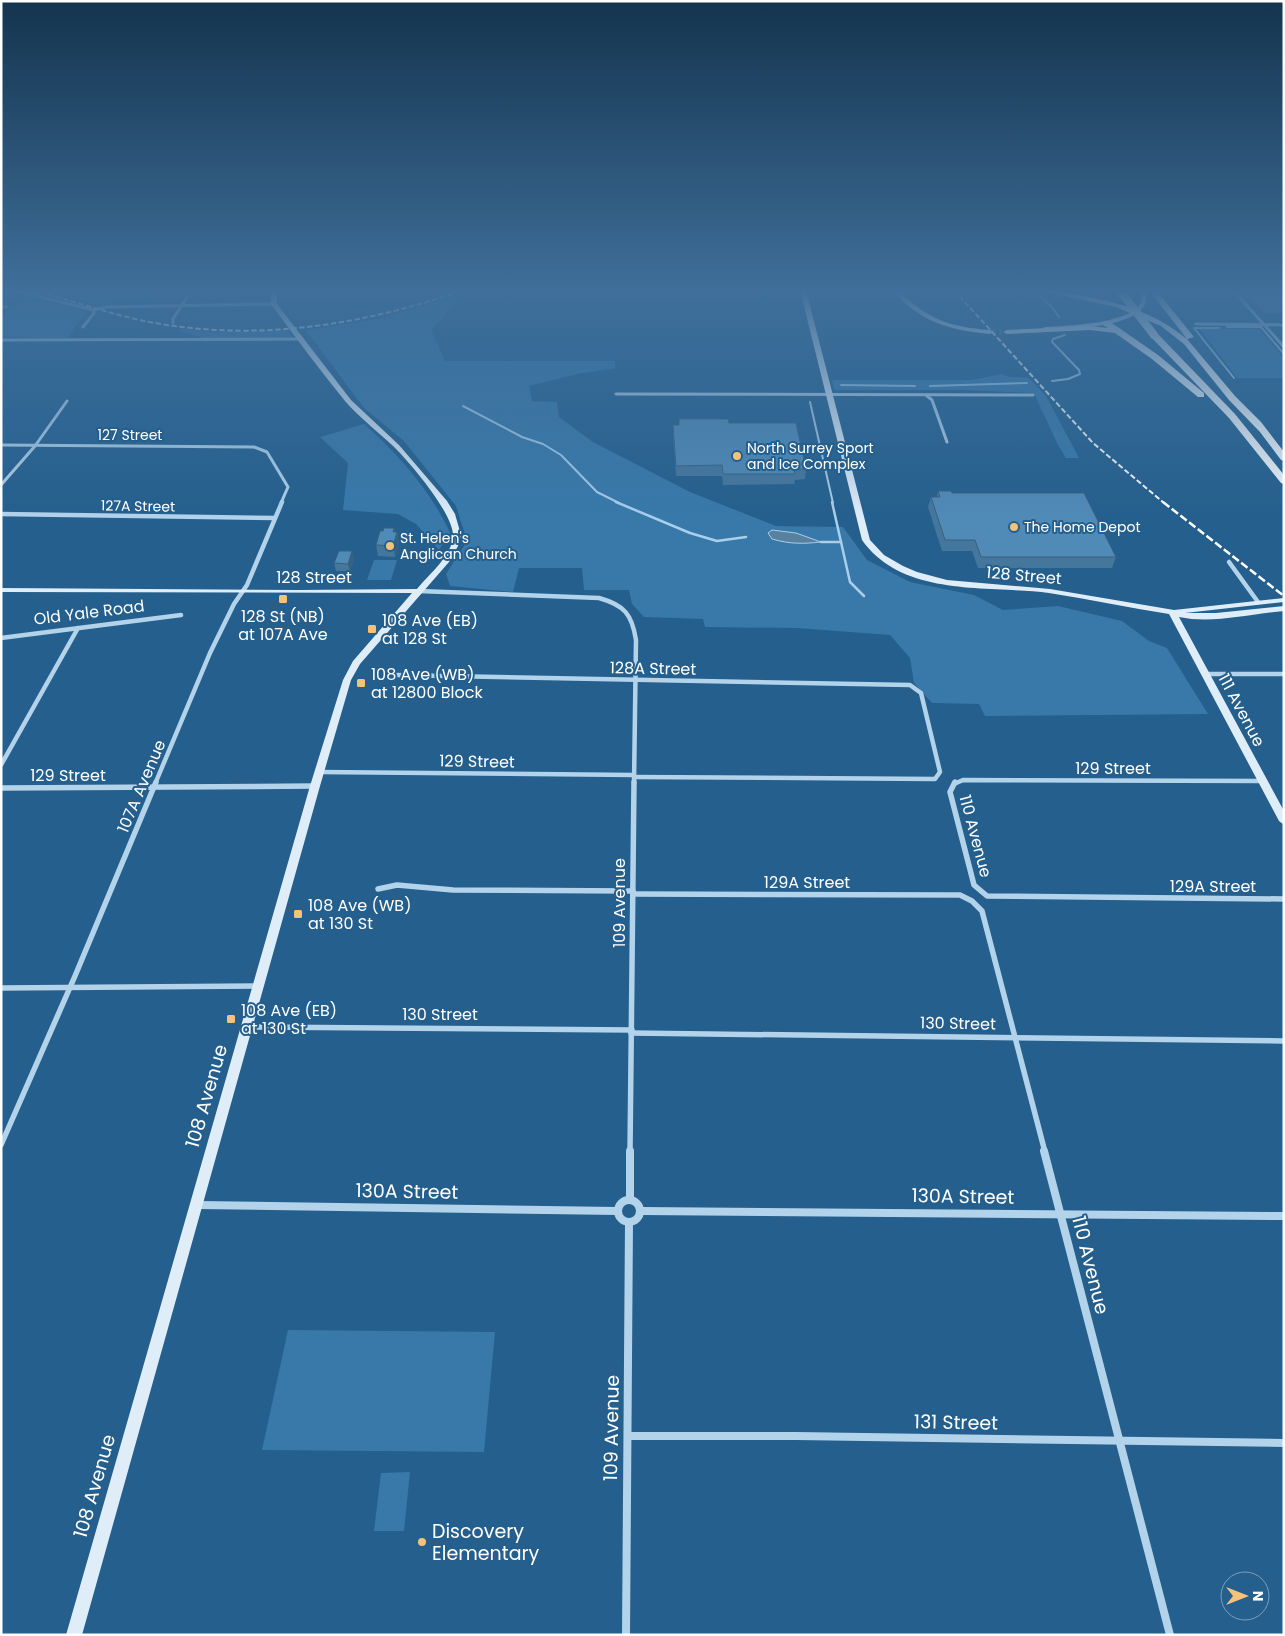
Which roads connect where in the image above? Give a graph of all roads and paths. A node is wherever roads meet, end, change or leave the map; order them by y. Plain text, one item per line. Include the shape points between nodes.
1 (322, 366) edge
2 (821, 366) edge
3 (1165, 366) edge
4 (1183, 366) edge
5 (1207, 366) edge
6 (1212, 366) edge
7 (616, 394) dead end
8 (828, 394) junction
9 (925, 395) junction
10 (1033, 395) dead end
11 (67, 401) dead end
12 (1262, 430) junction
13 (1250, 438) junction
14 (947, 442) dead end
15 (1, 445) edge
16 (35, 446) junction
17 (258, 448) joint
18 (1284, 458) edge
19 (1284, 481) edge
20 (1, 485) edge
21 (1, 514) edge
22 (275, 518) junction
23 (1229, 562) dead end
24 (1, 590) edge
25 (242, 591) junction
26 (418, 591) junction
27 (1284, 600) edge
28 (1258, 602) junction
29 (1284, 608) edge
30 (625, 609) joint
31 (1172, 612) junction
32 (181, 615) dead end
33 (78, 628) junction
34 (1, 638) edge
35 (1206, 674) junction
36 (1284, 674) edge
37 (394, 676) dead end
38 (635, 680) junction
39 (1, 765) edge
40 (320, 772) junction
41 (634, 776) junction
42 (935, 779) joint
43 (963, 780) joint
44 (1262, 781) junction
45 (315, 786) junction
46 (1, 788) edge
47 (154, 788) junction
48 (1284, 821) edge
49 (378, 889) dead end
50 (633, 893) junction
51 (992, 897) joint
52 (1284, 899) edge
53 (978, 905) joint
54 (259, 986) junction
55 (70, 987) junction
56 (1, 988) edge
57 (248, 1027) junction
58 (632, 1032) junction
59 (1016, 1038) junction
60 (1284, 1041) edge
61 (1, 1145) edge
62 (630, 1200) junction
63 (197, 1205) junction
64 (618, 1211) junction
65 (641, 1212) junction
66 (1061, 1213) junction
67 (1284, 1216) edge
68 (629, 1222) junction
69 (628, 1436) junction
70 (1120, 1440) junction
71 (1284, 1443) edge
72 (74, 1635) edge
73 (626, 1635) edge
74 (1170, 1635) edge

1 - 26 main road via 348,401 397,446 451,514 457,535 454,546
2 - 8 main road
3 - 13 main road
4 - 13 main road, bridge
5 - 12 main road
6 - 12 main road
7 - 8 street
8 - 9 street
8 - 31 main road, 128 Street via 866,540 878,555 914,574 946,582 1049,590
9 - 10 street
9 - 14 street via 932,400
11 - 16 street
12 - 18 main road
13 - 19 main road
15 - 16 street, 127 Street
16 - 17 street, 127 Street
16 - 20 street
17 - 22 street, 107A Avenue via 267,452 288,487
21 - 22 street, 127A Street
22 - 25 street, 107A Avenue
23 - 28 street
24 - 25 main road, 128 Street
25 - 26 main road, 128 Street
25 - 47 street, 107A Avenue via 210,653
26 - 30 street, 128 Street via 594,597 612,601
26 - 40 main road, 108 Avenue via 350,673
27 - 28 main road, 128 Street
28 - 31 main road, 128 Street
29 - 31 main road, 128 Street via 1224,615 1190,616
30 - 38 street, 109 Avenue via 635,630
31 - 35 main road, 111 Avenue
32 - 33 street, Old Yale Road
33 - 34 street, Old Yale Road
33 - 39 street
35 - 36 street
35 - 44 main road, 111 Avenue
37 - 38 street, 128A Street
38 - 41 street, 109 Avenue
38 - 42 street, 128A Street via 910,685 921,693 940,772
40 - 41 street, 129 Street
40 - 45 main road, 108 Avenue
41 - 42 street, 129 Street
41 - 50 street, 109 Avenue
43 - 44 street, 129 Street
43 - 51 street, 110 Avenue via 956,781 950,792 974,885
44 - 48 main road, 111 Avenue
45 - 47 street, 129 Street
45 - 54 main road, 108 Avenue
46 - 47 street, 129 Street
47 - 55 street, 107A Avenue
49 - 50 street, 129A Street via 397,885 453,890
50 - 53 street, 129A Street via 960,895
50 - 58 street, 109 Avenue
51 - 52 street, 129A Street
53 - 59 street, 110 Avenue
54 - 55 street
54 - 57 main road, 108 Avenue
55 - 56 street
55 - 61 street, 107A Avenue
57 - 58 street, 130 Street
57 - 63 main road, 108 Avenue
58 - 59 street, 130 Street
58 - 62 street, 109 Avenue
59 - 60 street, 130 Street
59 - 66 street, 110 Avenue
62 - 64 street via 620,1204
62 - 65 street via 636,1202
63 - 64 street, 130A Street
63 - 72 main road, 108 Avenue
64 - 68 street via 620,1218
65 - 66 street, 130A Street
65 - 68 street via 638,1218
66 - 67 street, 130A Street
66 - 70 street, 110 Avenue
68 - 69 street, 109 Avenue
69 - 70 street, 131 Street
69 - 73 street, 109 Avenue
70 - 71 street, 131 Street
70 - 74 street, 110 Avenue

